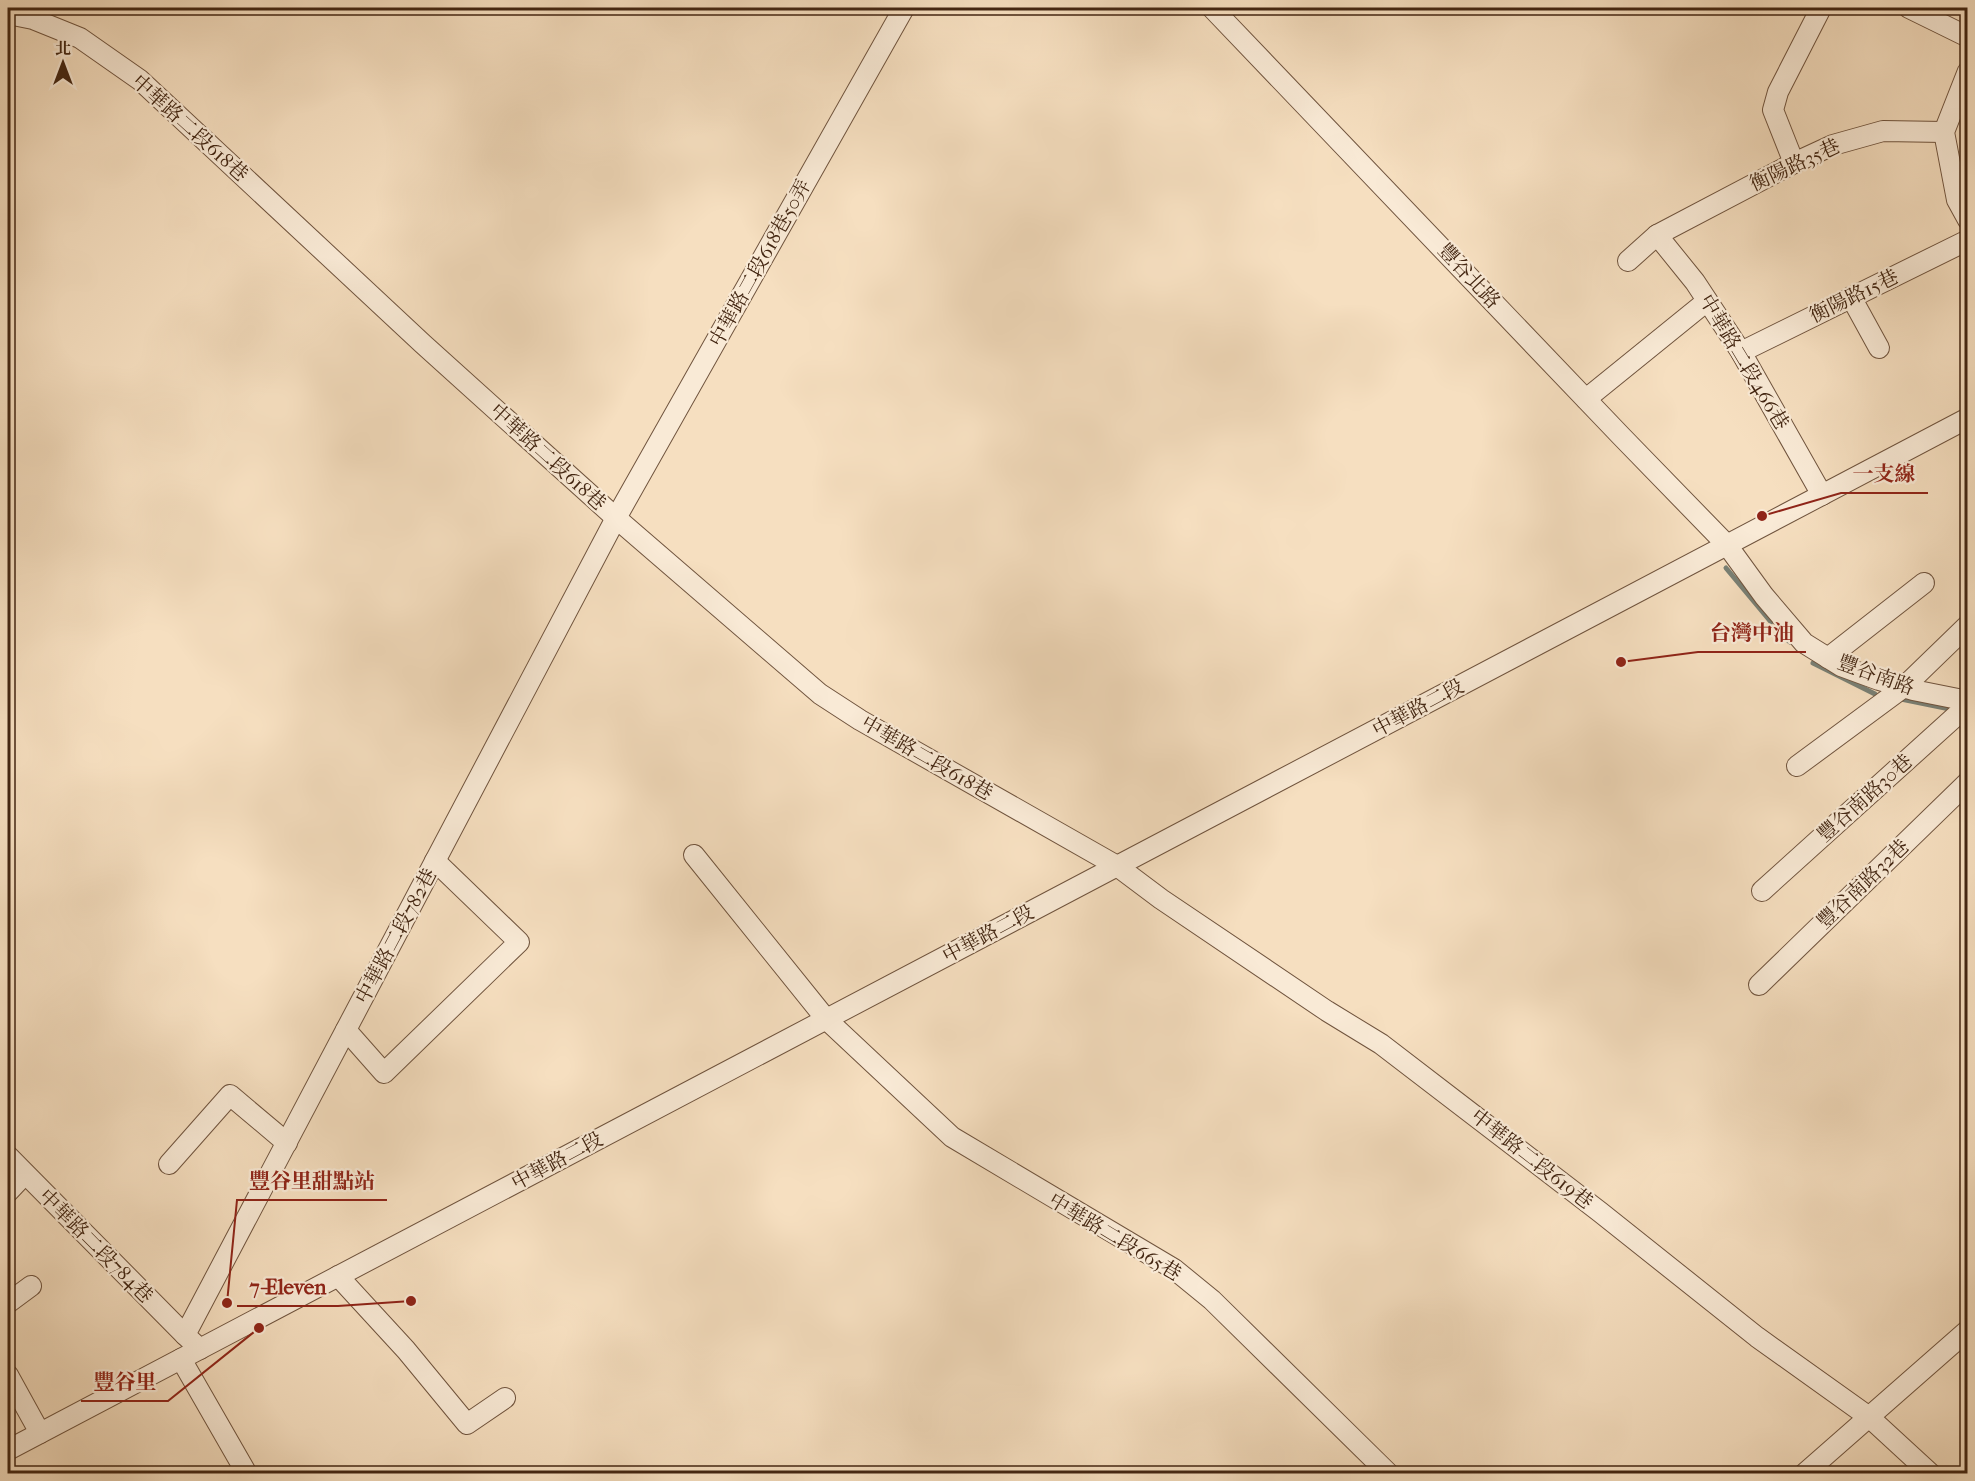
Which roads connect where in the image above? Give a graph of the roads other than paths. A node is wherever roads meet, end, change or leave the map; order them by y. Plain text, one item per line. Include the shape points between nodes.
1 (904, 8) edge
2 (1212, 8) edge
3 (1821, 8) edge
4 (1909, 8) edge
5 (8, 14) edge
6 (1968, 37) edge
7 (1968, 71) edge
8 (1944, 132) junction
9 (1794, 163) junction
10 (1968, 220) edge
11 (1657, 235) junction
12 (1968, 240) edge
13 (1628, 261) dead end
14 (1851, 297) junction
15 (1707, 301) junction
16 (1879, 348) dead end
17 (1741, 352) junction
18 (1587, 399) junction
19 (1968, 418) edge
20 (1822, 495) junction
21 (616, 518) junction
22 (1727, 545) junction
23 (1924, 583) dead end
24 (1968, 625) edge
25 (1828, 658) junction
26 (1904, 687) junction
27 (1968, 703) edge
28 (1797, 766) dead end
29 (1968, 782) edge
30 (694, 855) dead end
31 (435, 861) junction
32 (1117, 866) junction
33 (1762, 891) dead end
34 (1759, 985) dead end
35 (826, 1019) junction
36 (346, 1030) junction
37 (286, 1143) junction
38 (8, 1156) edge
39 (169, 1164) dead end
40 (25, 1174) junction
41 (8, 1192) edge
42 (338, 1276) junction
43 (31, 1286) dead end
44 (8, 1303) edge
45 (1968, 1330) edge
46 (185, 1335) junction
47 (200, 1349) junction
48 (181, 1359) junction
49 (8, 1375) edge
50 (505, 1398) dead end
51 (1869, 1416) junction
52 (40, 1433) junction
53 (8, 1450) edge
54 (247, 1473) edge
55 (1389, 1473) edge
56 (1804, 1473) edge
57 (1930, 1473) edge

1 - 21 street, 中華路二段618巷50弄
2 - 18 street, 豐谷北路
3 - 9 street via 1778,92 1773,110
4 - 6 street
5 - 21 street, 中華路二段618巷 via 33,19 80,39 140,80 423,345
7 - 8 street
8 - 9 street, 衡陽路35巷 via 1883,130 1833,145
8 - 10 street via 1957,200
9 - 11 street, 衡陽路35巷
11 - 13 street, 衡陽路35巷
11 - 15 street, 中華路二段466巷
12 - 14 street, 衡陽路15巷
14 - 16 street
14 - 17 street, 衡陽路15巷
15 - 17 street, 中華路二段466巷
15 - 18 street
17 - 20 street, 中華路二段466巷
18 - 22 street, 豐谷北路
19 - 20 street, 中華路二段
20 - 22 street, 中華路二段
21 - 31 street, 中華路二段782巷
21 - 32 street, 中華路二段618巷 via 820,694
22 - 25 street, 豐谷南路 via 1804,643
22 - 32 street, 中華路二段
23 - 25 street
24 - 26 street
25 - 26 street, 豐谷南路
26 - 27 street, 豐谷南路
26 - 28 street
27 - 33 street, 豐谷南路30巷
29 - 34 street, 豐谷南路32巷
30 - 35 street, 中華路二段665巷
31 - 36 street, 中華路二段782巷
31 - 36 street via 519,942 384,1073
32 - 35 street, 中華路二段
32 - 51 street, 中華路二段619巷 via 1381,1044 1757,1337
35 - 42 street, 中華路二段
35 - 55 street, 中華路二段665巷 via 952,1137 1182,1275
36 - 37 street, 中華路二段782巷
37 - 39 street via 230,1095
37 - 46 street, 中華路二段782巷
38 - 40 street, 中華路二段784巷
40 - 41 street
40 - 46 street, 中華路二段784巷
42 - 47 street, 中華路二段
42 - 50 street via 467,1424
43 - 44 street
45 - 51 street
46 - 47 street
47 - 48 street, 中華路二段
48 - 52 street, 中華路二段
48 - 54 street
49 - 52 street
51 - 56 street
51 - 57 street, 中華路二段619巷
52 - 53 street, 中華路二段

